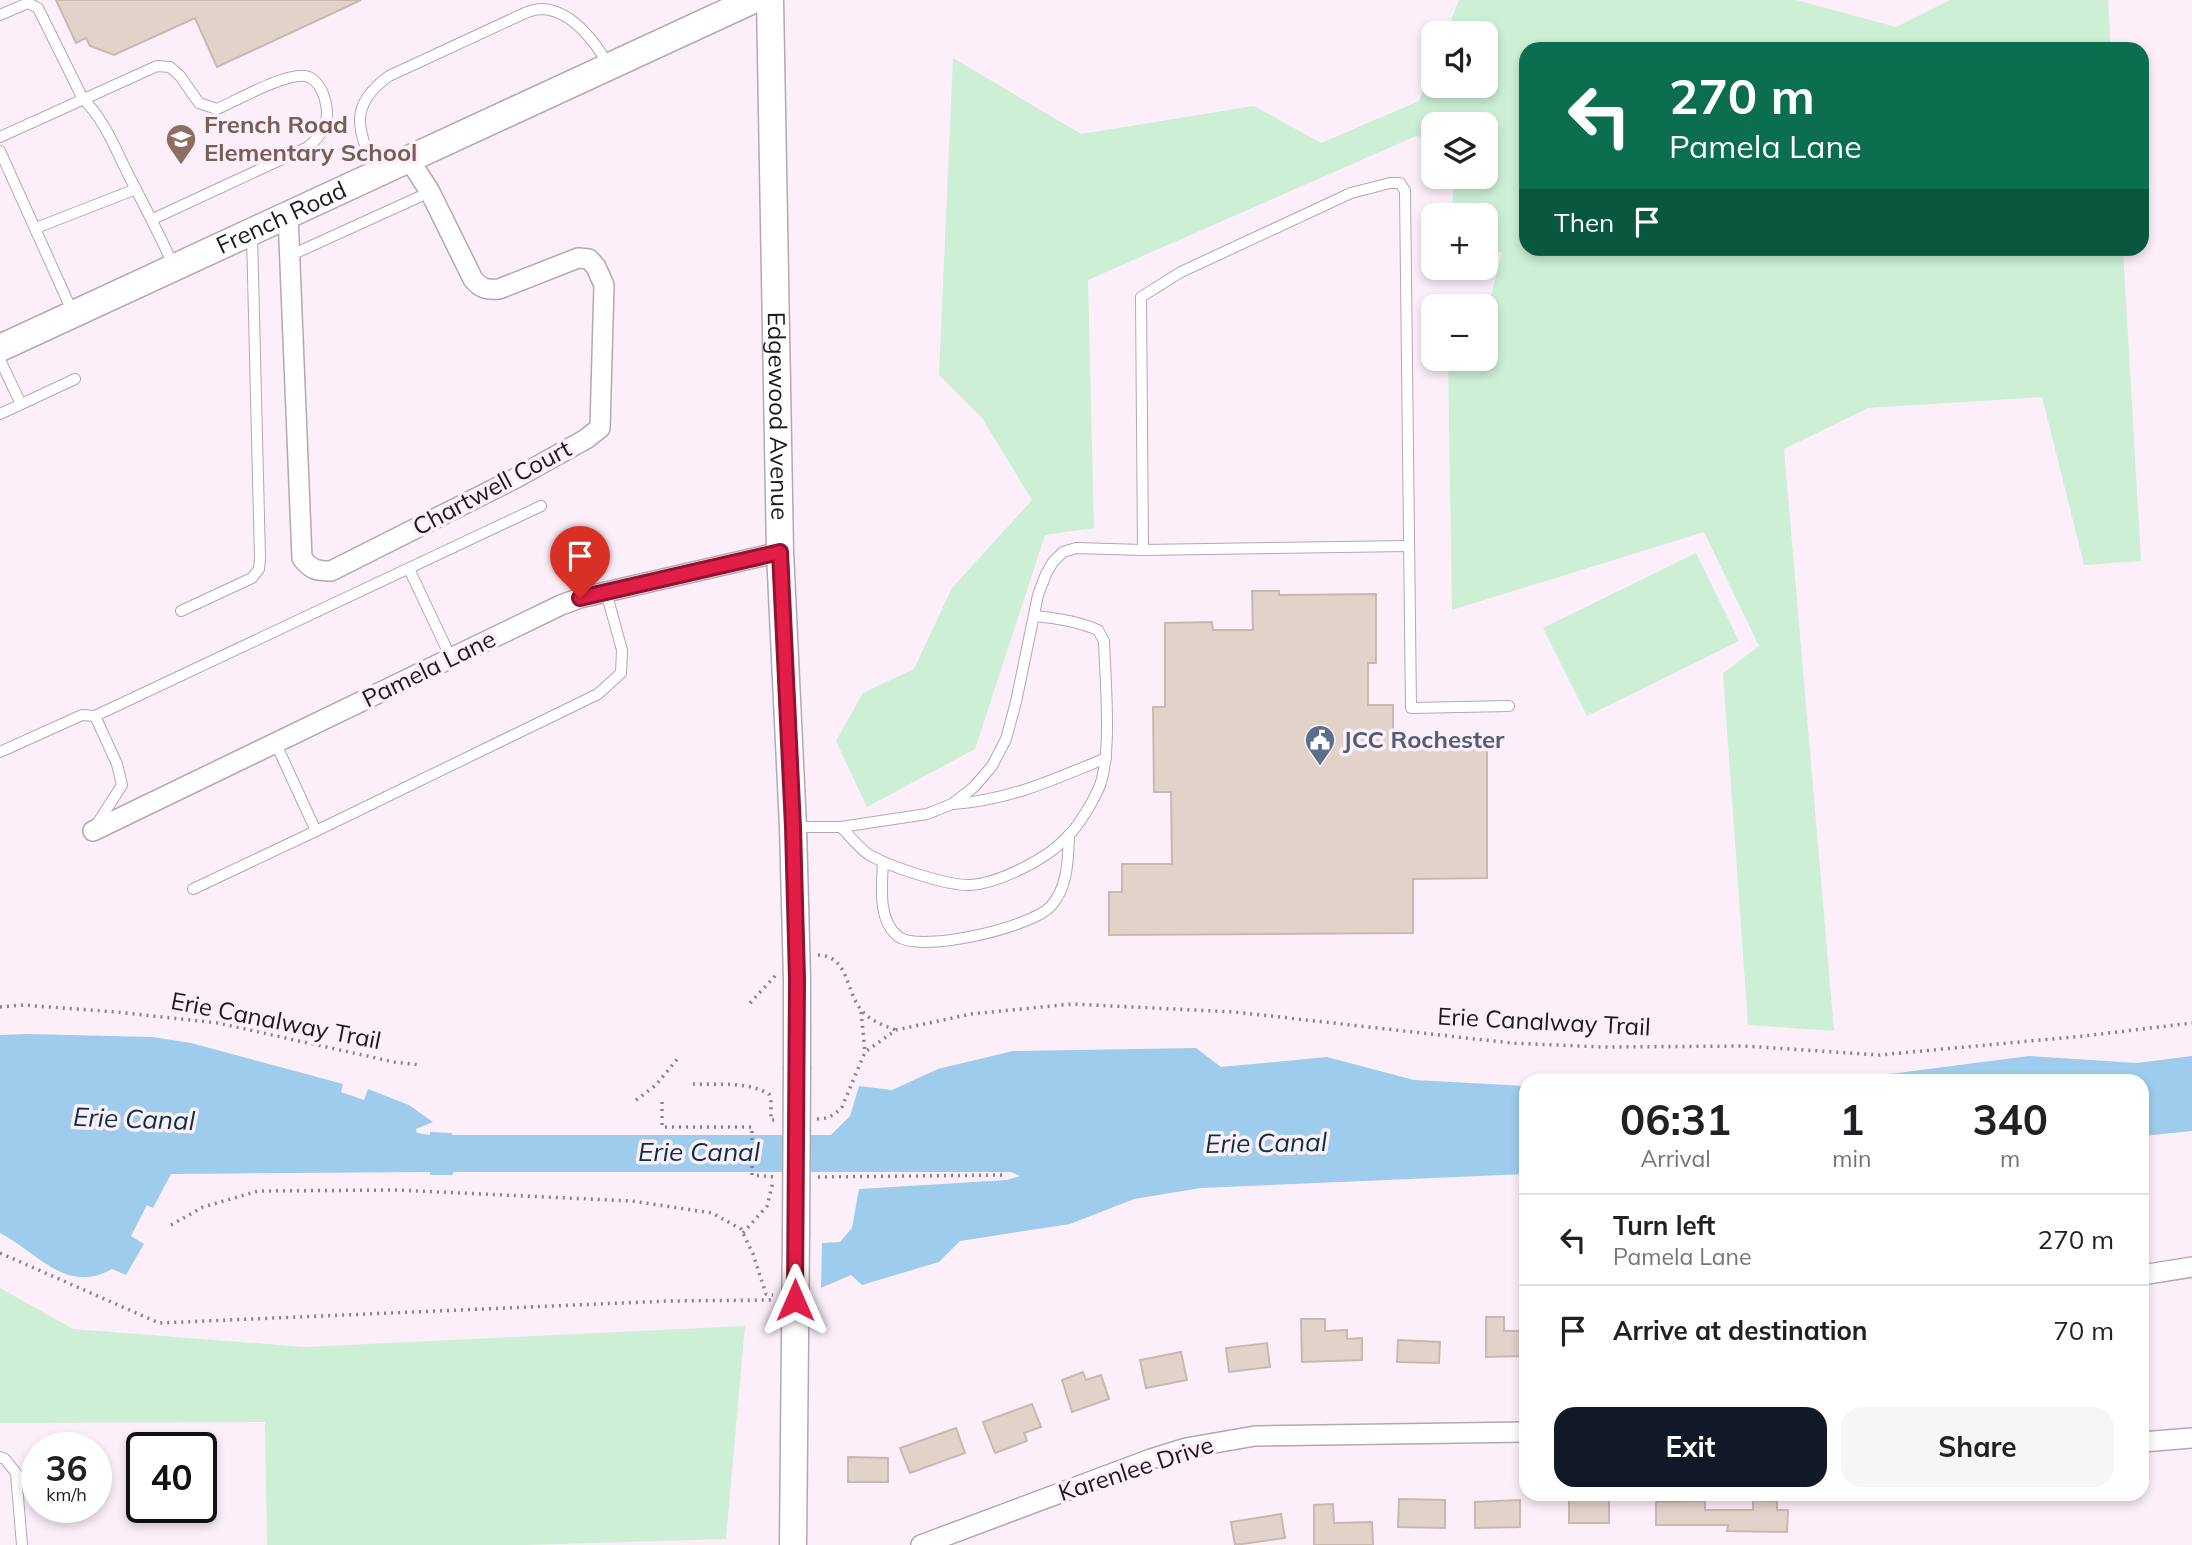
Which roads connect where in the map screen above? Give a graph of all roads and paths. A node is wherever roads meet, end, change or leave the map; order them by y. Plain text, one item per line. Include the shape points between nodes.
1 (752, 0) edge
2 (770, 0) edge
3 (0, 15) edge
4 (609, 66) junction
5 (83, 99) junction
6 (0, 137) edge
7 (0, 151) edge
8 (409, 159) junction
9 (376, 174) junction
10 (136, 189) junction
11 (430, 192) junction
12 (288, 215) junction
13 (153, 219) junction
14 (36, 228) junction
15 (252, 231) junction
16 (289, 256) junction
17 (174, 268) junction
18 (74, 314) junction
19 (0, 348) edge
20 (0, 360) edge
21 (75, 379) dead end
22 (22, 404) junction
23 (0, 414) edge
24 (541, 506) dead end
25 (1409, 546) junction
26 (1143, 550) junction
27 (780, 552) junction
28 (409, 569) junction
29 (606, 592) junction
30 (181, 611) dead end
31 (1034, 616) junction
32 (451, 658) junction
33 (1509, 706) dead end
34 (95, 716) junction
35 (276, 744) junction
36 (0, 752) edge
37 (1106, 758) junction
38 (952, 804) junction
39 (793, 827) junction
40 (841, 827) junction
41 (93, 831) joint
42 (316, 831) junction
43 (1069, 835) junction
44 (883, 862) junction
45 (193, 889) dead end
46 (815, 955) dead end
47 (781, 972) dead end
48 (750, 1003) dead end
49 (0, 1007) edge
50 (860, 1010) junction
51 (2192, 1023) edge
52 (896, 1031) junction
53 (865, 1052) junction
54 (679, 1057) dead end
55 (420, 1065) dead end
56 (693, 1084) dead end
57 (636, 1100) dead end
58 (662, 1102) dead end
59 (810, 1119) dead end
60 (784, 1120) dead end
61 (1004, 1175) dead end
62 (774, 1177) junction
63 (788, 1177) dead end
64 (815, 1177) dead end
65 (171, 1225) dead end
66 (743, 1233) junction
67 (0, 1253) edge
68 (2192, 1267) edge
69 (2149, 1274) edge
70 (795, 1300) junction
71 (1519, 1432) edge
72 (2192, 1437) edge
73 (2149, 1441) edge
74 (0, 1457) edge
75 (22, 1545) edge
76 (793, 1545) edge
77 (921, 1545) edge

1 - 4 street, French Road
2 - 27 street, Edgewood Avenue
3 - 5 lane via 28,3 38,8
4 - 8 street, French Road
4 - 9 lane via 582,29 562,15 542,9 389,76 362,104 360,127
5 - 6 lane
5 - 10 lane via 95,110
5 - 13 lane via 157,66 170,66 199,103 217,109 291,76 307,76 318,83 327,118 320,137 308,147
7 - 14 lane
8 - 9 street, French Road
8 - 11 street, Chartwell Court
9 - 12 street, French Road
10 - 13 lane
10 - 14 lane
11 - 16 lane
11 - 16 street, Chartwell Court via 480,287 499,289 578,258 589,259 596,267 604,285 600,428 516,478 331,571 316,571 302,558
12 - 15 street, French Road
12 - 16 street, Chartwell Court
13 - 17 lane
14 - 18 lane
15 - 17 street, French Road
15 - 30 lane via 259,569 252,578
17 - 18 street, French Road
18 - 19 street, French Road
20 - 22 lane
21 - 22 lane
22 - 23 lane
24 - 28 lane
25 - 26 lane
25 - 26 lane via 1405,191 1400,183 1390,183 1351,193 1181,272 1141,297
25 - 33 lane via 1411,708
26 - 31 lane via 1076,548 1063,552 1046,574
27 - 29 street, Pamela Lane
27 - 39 street, Edgewood Avenue
28 - 32 lane
28 - 34 lane
29 - 32 street, Pamela Lane via 561,606
29 - 42 lane via 622,650 621,673 598,695
31 - 37 lane via 1066,619 1098,630 1104,641
31 - 38 lane via 1006,739 992,766
32 - 35 street, Pamela Lane
34 - 36 lane via 82,715
34 - 41 lane via 122,785
35 - 41 street, Pamela Lane
35 - 42 lane
37 - 38 lane via 1001,798
37 - 43 lane via 1099,789
38 - 40 lane via 927,814
39 - 40 lane
39 - 70 street, Edgewood Avenue, bridge
40 - 44 lane
42 - 45 lane
43 - 44 lane via 1014,872 971,885 956,885
43 - 44 lane via 1063,888 1045,912 972,937 912,943 898,937 885,918
46 - 50 path via 827,956 840,965
47 - 48 path
49 - 55 path, Erie Canalway Trail via 23,1005 218,1023
50 - 52 path
50 - 53 path
51 - 52 path, Erie Canalway Trail via 1880,1055 1745,1046 1511,1042 1235,1012 1072,1004 971,1014
52 - 53 path, Erie Canalway Trail
53 - 59 path via 842,1107 830,1117
54 - 57 path via 656,1085
56 - 60 path via 759,1088 771,1098 771,1120
58 - 62 path via 662,1127 752,1127 752,1175
61 - 64 path
62 - 63 path
62 - 66 path via 767,1206
65 - 66 path via 203,1207 258,1191 396,1190 632,1201 712,1213
66 - 70 path via 766,1294
67 - 70 path via 159,1323 668,1301
68 - 69 street
70 - 76 street, Edgewood Avenue
71 - 77 street, Karenlee Drive via 1298,1434 1220,1441 1151,1459
72 - 73 street
74 - 75 lane via 16,1473

